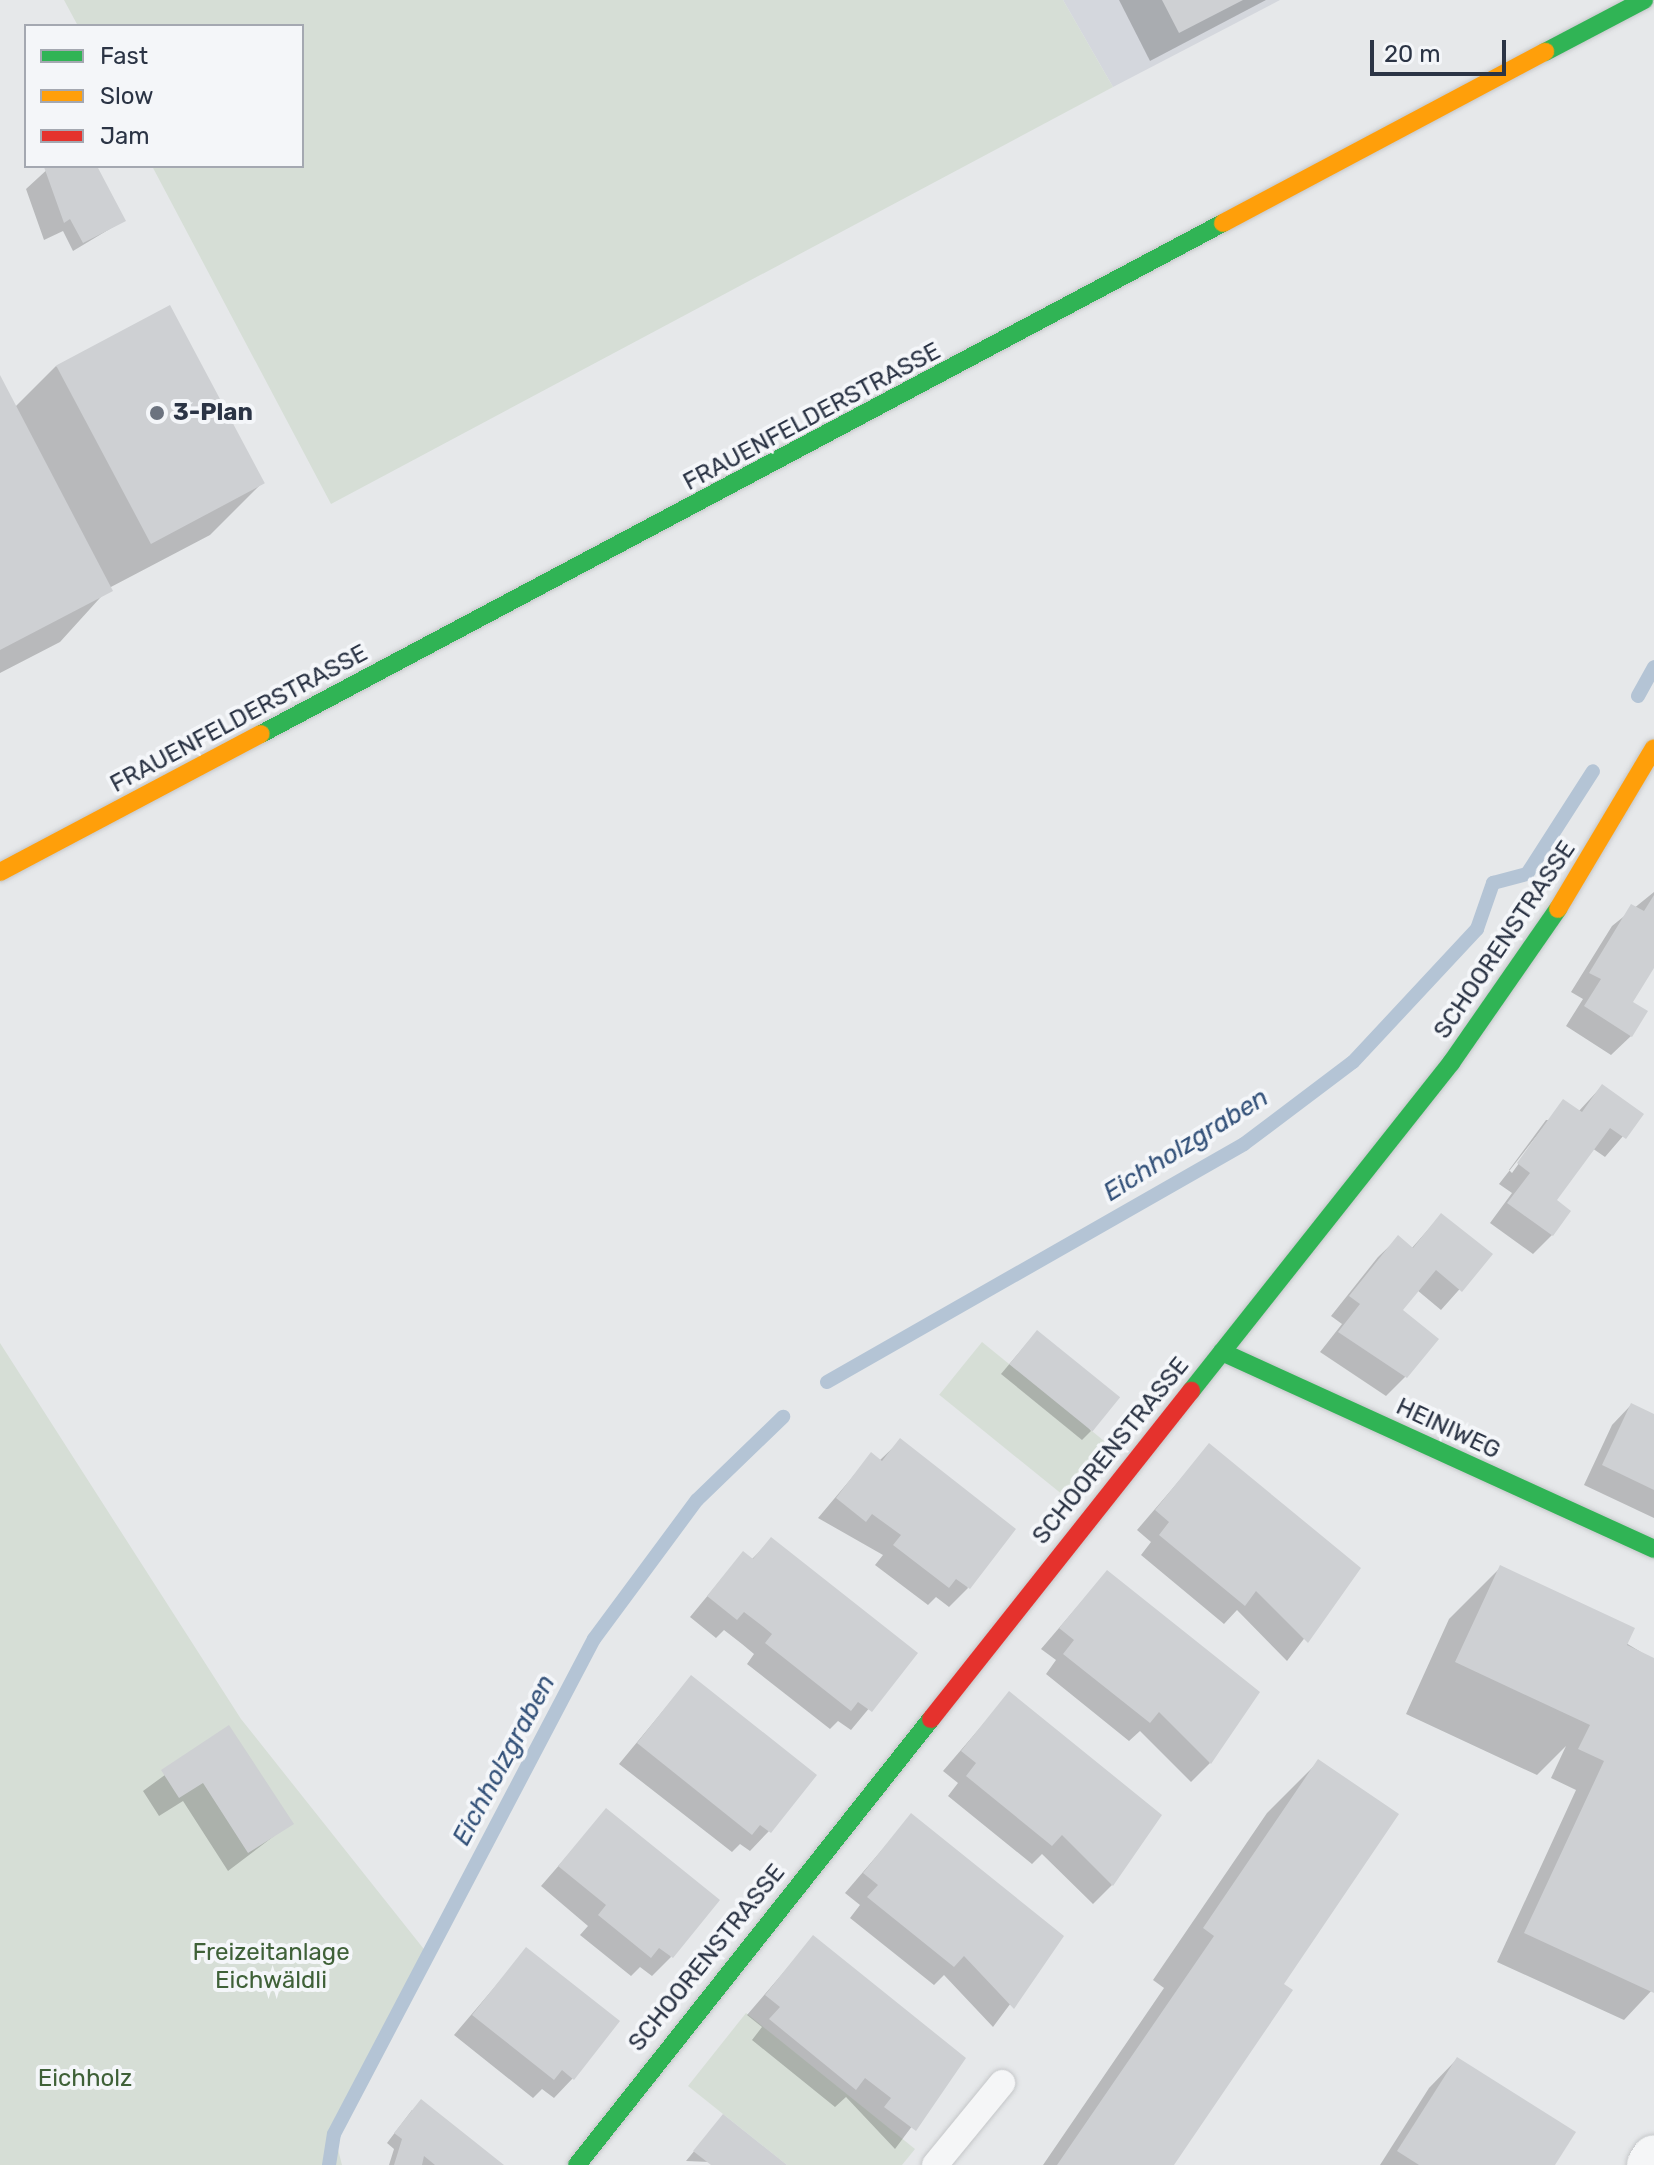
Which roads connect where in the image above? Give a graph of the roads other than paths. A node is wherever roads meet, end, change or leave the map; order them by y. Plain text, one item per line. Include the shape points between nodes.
1 (1644, 0) edge
2 (1654, 748) edge
3 (0, 872) edge
4 (1222, 1352) junction
5 (1654, 1549) edge
6 (1002, 2083) dead end
7 (1654, 2157) edge
8 (577, 2165) edge
9 (935, 2165) edge
10 (1649, 2165) edge

1 - 3 street, FRAUENFELDERSTRASSE
2 - 4 street, SCHOORENSTRASSE via 1507,987
4 - 5 street, HEINIWEG
4 - 8 street, SCHOORENSTRASSE
6 - 9 lane
7 - 10 street

